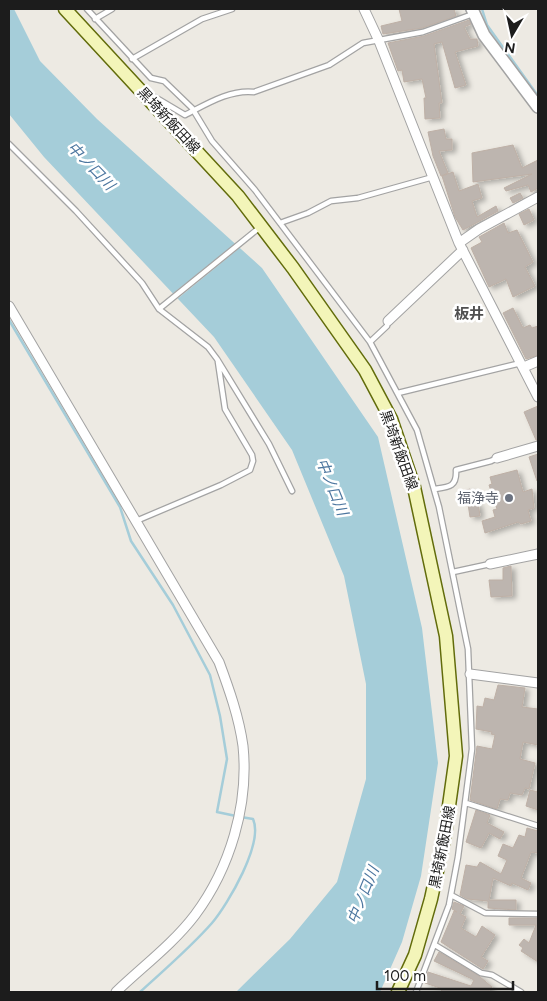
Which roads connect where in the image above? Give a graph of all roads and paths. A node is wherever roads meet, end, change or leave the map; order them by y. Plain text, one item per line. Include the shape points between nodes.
1 (65, 9) edge
2 (87, 9) edge
3 (112, 9) edge
4 (232, 9) edge
5 (364, 9) edge
6 (473, 11) edge
7 (95, 19) junction
8 (379, 41) junction
9 (132, 59) junction
10 (144, 92) junction
11 (538, 107) edge
12 (193, 110) junction
13 (9, 144) edge
14 (434, 177) junction
15 (538, 197) edge
16 (280, 223) junction
17 (259, 228) junction
18 (461, 246) junction
19 (9, 306) edge
20 (160, 309) junction
21 (388, 321) joint
22 (370, 342) junction
23 (217, 359) junction
24 (538, 361) edge
25 (523, 364) junction
26 (398, 393) junction
27 (538, 397) edge
28 (538, 446) edge
29 (497, 458) joint
30 (434, 489) junction
31 (292, 491) dead end
32 (136, 521) junction
33 (538, 554) edge
34 (490, 564) joint
35 (453, 572) junction
36 (470, 674) junction
37 (538, 683) edge
38 (466, 803) junction
39 (538, 826) edge
40 (451, 895) junction
41 (538, 914) edge
42 (435, 945) junction
43 (116, 992) edge
44 (398, 992) edge
45 (416, 992) edge
46 (521, 992) edge

1 - 10 main road, 黒埼新飯田線
2 - 7 lane
3 - 7 lane
4 - 9 lane via 202,19
5 - 8 street
6 - 8 lane via 423,32
6 - 11 street via 484,35
7 - 9 lane
8 - 12 lane via 355,46 329,66 254,92 243,91
8 - 14 street
9 - 12 lane via 151,78 164,81
10 - 12 lane via 152,93 185,115
10 - 17 main road, 黒埼新飯田線 via 238,196
12 - 16 lane via 212,141
13 - 20 lane via 142,283
14 - 16 lane via 358,198 331,201
14 - 18 street
15 - 18 street via 479,229
16 - 22 lane
17 - 20 lane
17 - 44 main road, 黒埼新飯田線 via 364,370 391,419 414,487 446,636 456,756 453,788 431,899 414,955
18 - 21 street
18 - 25 street
19 - 32 street
20 - 23 lane
21 - 22 lane
22 - 26 lane
23 - 31 lane via 269,444
23 - 32 lane via 225,408 252,455 250,470
24 - 25 street
25 - 26 lane
25 - 27 street
26 - 30 lane via 417,430
28 - 29 street
29 - 30 lane via 456,470 455,484
30 - 35 lane
32 - 43 street via 219,662 234,703 243,746 243,789 233,840 223,867 194,916
33 - 34 street
34 - 35 lane
35 - 36 lane
36 - 37 street
36 - 38 lane via 472,749
38 - 39 lane
38 - 40 lane
40 - 41 lane via 485,913
40 - 42 lane
42 - 45 lane
42 - 46 lane via 481,974 492,975

